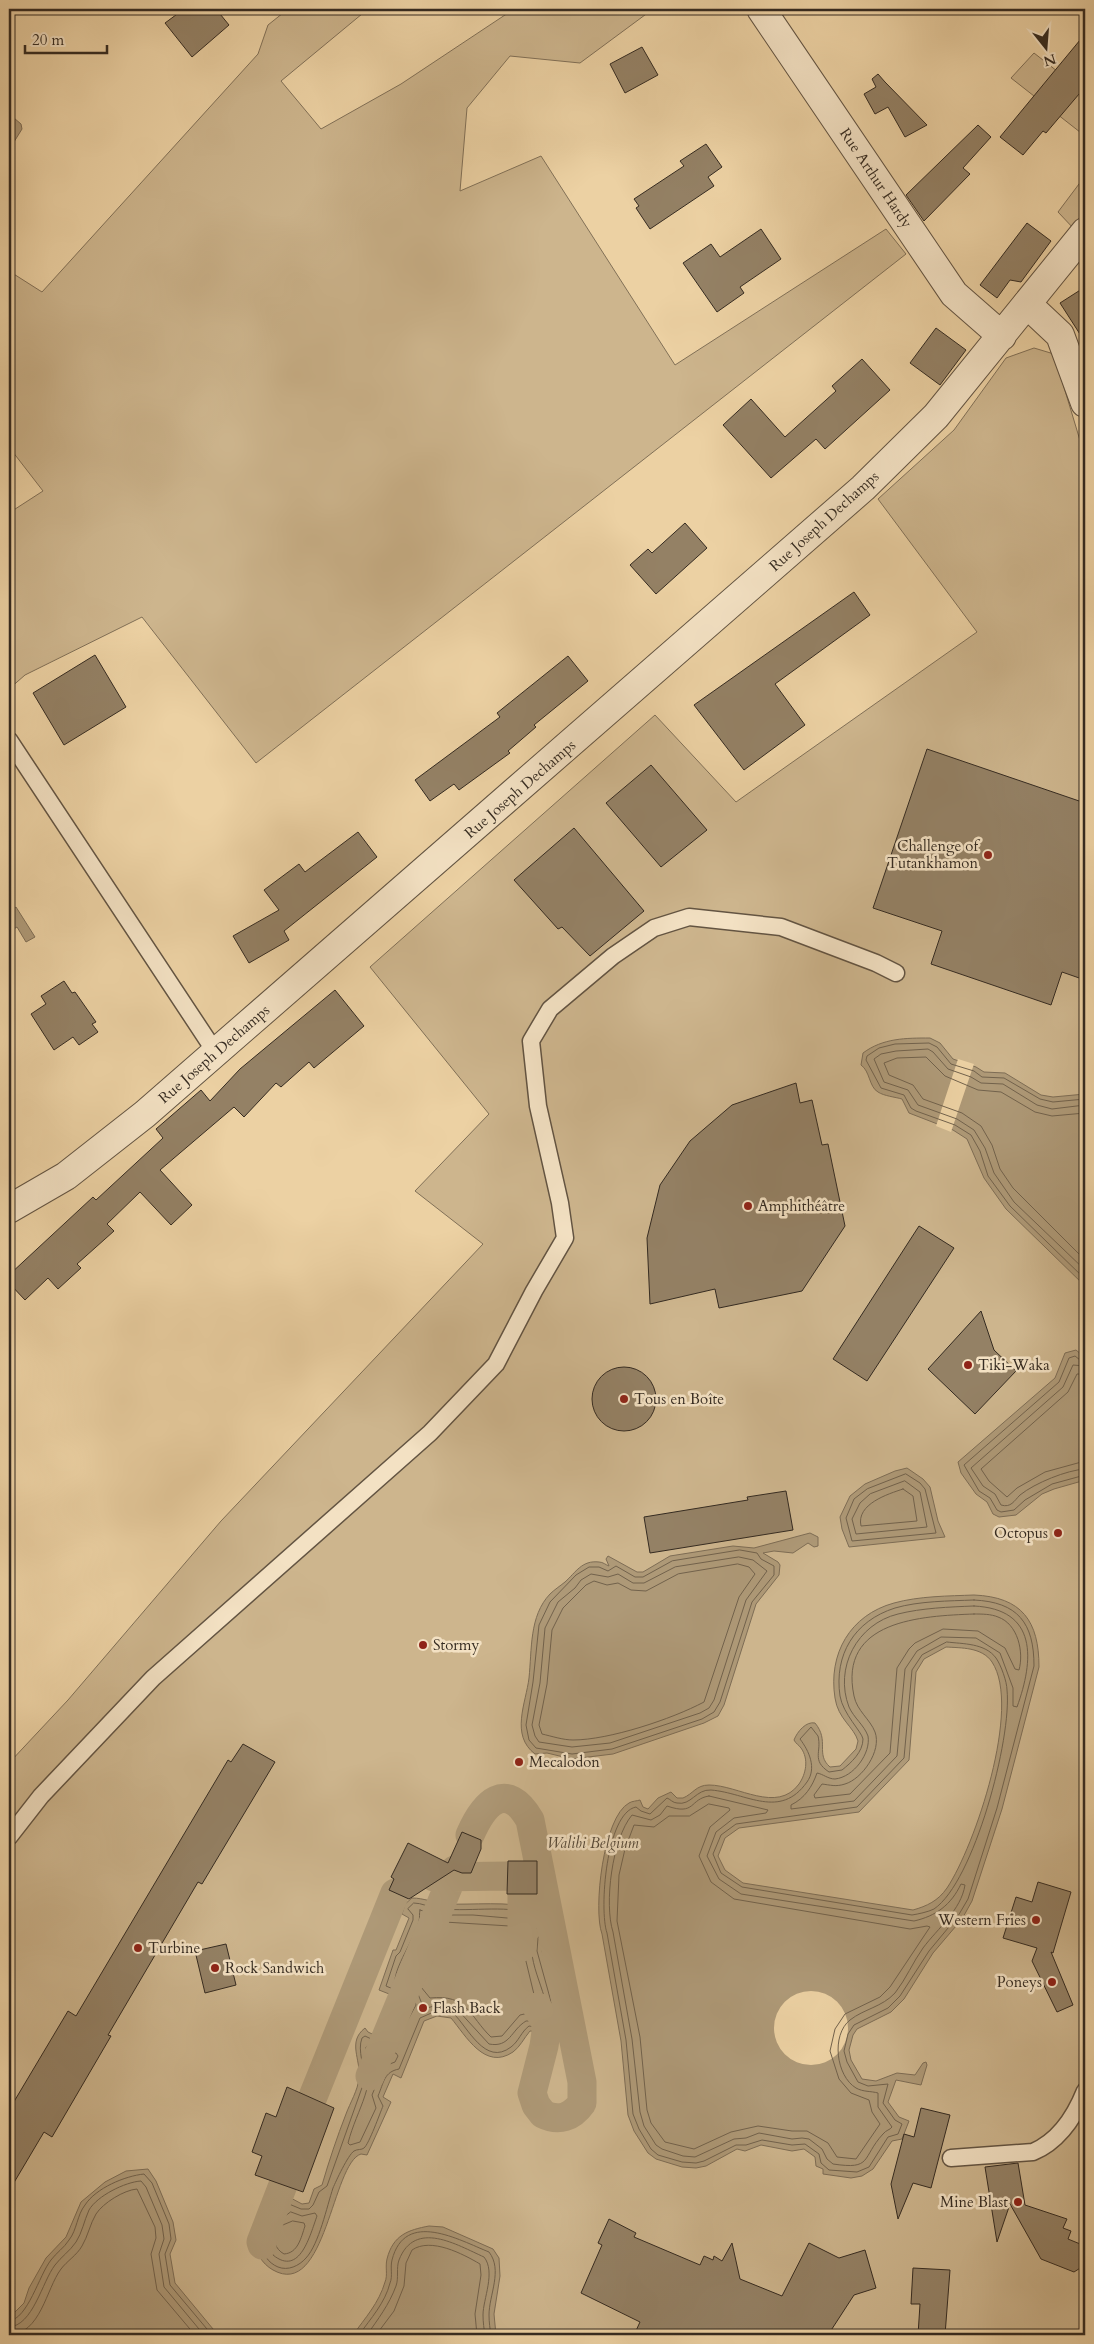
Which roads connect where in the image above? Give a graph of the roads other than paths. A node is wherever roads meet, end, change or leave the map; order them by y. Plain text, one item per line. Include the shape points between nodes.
1 (761, 9) edge
2 (1085, 232) edge
3 (1027, 304) junction
4 (1002, 336) junction
5 (1085, 403) edge
6 (9, 740) edge
7 (896, 973) dead end
8 (216, 1052) junction
9 (9, 1208) edge
10 (9, 1838) edge
11 (1085, 2091) edge
12 (951, 2158) dead end

1 - 4 street, Rue Arthur Hardy via 954,294
2 - 3 street, Rue Joseph Dechamps
3 - 4 street, Rue Joseph Dechamps
3 - 5 street via 1060,335
4 - 8 street, Rue Joseph Dechamps via 936,416 863,488
6 - 8 lane
7 - 10 lane via 781,927 689,917 654,928 613,956 550,1009 531,1041 538,1106 565,1238 496,1364 430,1432 153,1678 41,1796
8 - 9 street, Rue Joseph Dechamps via 145,1114 66,1176
11 - 12 lane via 1069,2123 1043,2148 1033,2152

